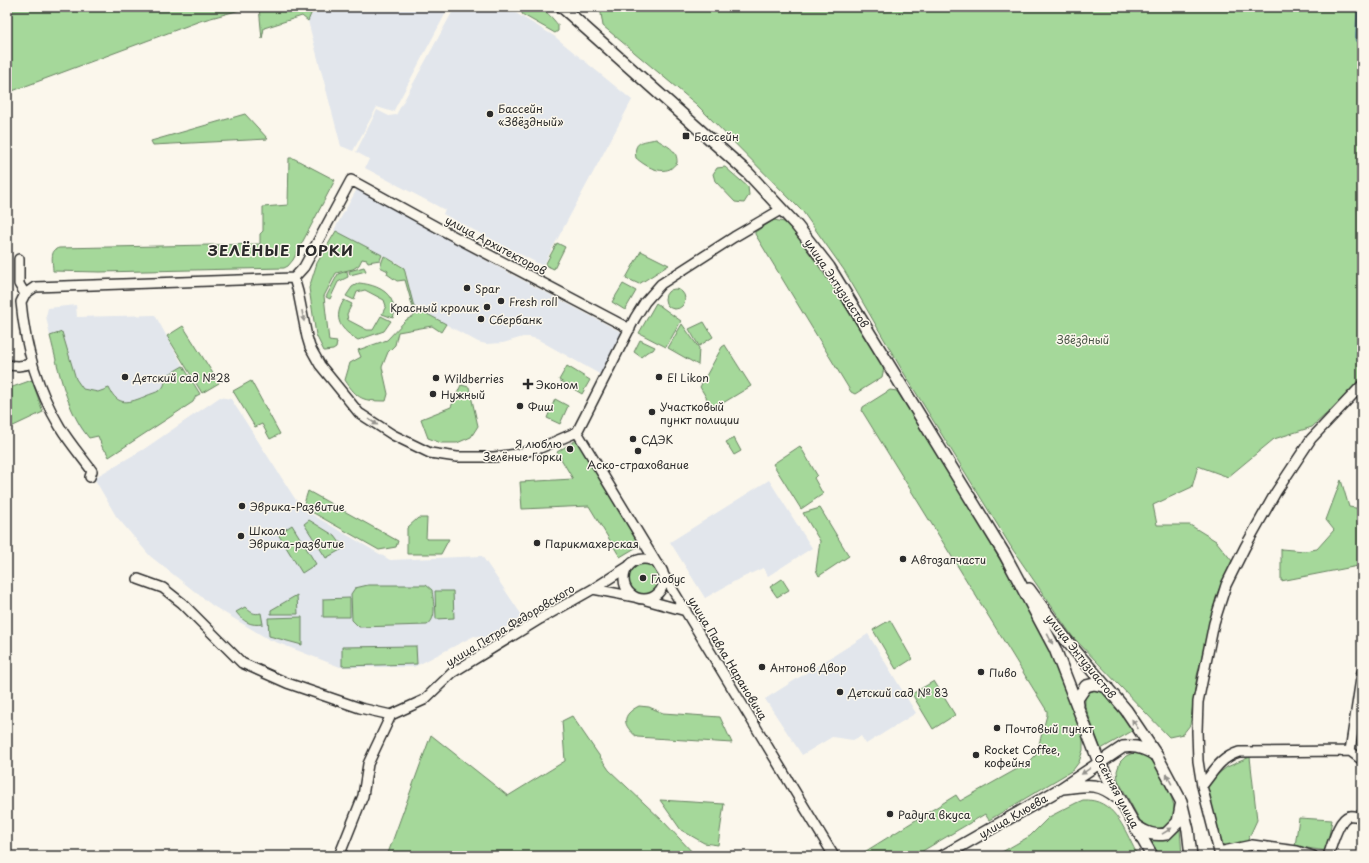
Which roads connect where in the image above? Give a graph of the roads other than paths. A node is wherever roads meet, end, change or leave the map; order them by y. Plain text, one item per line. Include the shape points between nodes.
1 (562, 7) edge
2 (782, 209) junction
3 (19, 260) dead end
4 (294, 278) junction
5 (25, 294) junction
6 (630, 329) junction
7 (31, 363) junction
8 (7, 365) edge
9 (1362, 385) edge
10 (577, 432) junction
11 (90, 477) dead end
12 (652, 553) junction
13 (1005, 555) junction
14 (641, 559) junction
15 (629, 566) junction
16 (661, 568) junction
17 (138, 579) dead end
18 (593, 589) junction
19 (639, 598) junction
20 (686, 611) junction
21 (1362, 672) edge
22 (1107, 687) junction
23 (1078, 706) junction
24 (391, 715) junction
25 (1085, 724) joint
26 (1350, 751) junction
27 (1157, 756) junction
28 (1362, 760) edge
29 (1099, 762) junction
30 (1202, 786) junction
31 (1062, 788) junction
32 (1119, 799) junction
33 (1181, 801) junction
34 (1362, 817) edge
35 (1136, 826) junction
36 (1220, 854) edge
37 (339, 856) edge
38 (834, 856) edge
39 (944, 856) edge
40 (1152, 856) edge
41 (1191, 856) edge
42 (1313, 856) edge
43 (1328, 856) edge

1 - 2 main road, улица Энтузиастов via 748,173
2 - 6 street via 661,284 645,302
2 - 13 main road, улица Энтузиастов via 829,267
3 - 5 street via 19,284
4 - 5 street via 35,287
4 - 6 street, улица Архитекторов via 304,267 351,180
4 -> 10 street via 307,337 320,365 359,413 393,435 430,453 457,457 494,457 540,448
5 - 7 street via 21,302
6 - 10 street
7 - 8 street via 19,367
7 - 11 street via 50,410 92,471
9 - 30 street via 1312,439 1276,492 1226,585 1214,623 1198,702 1198,761
10 - 12 street, улица Павла Нарановича
12 - 14 street
12 - 16 street, улица Павла Нарановича
13 - 22 main road, улица Энтузиастов via 1066,640
13 -> 23 main road, улица Энтузиастов via 1055,650
14 - 15 street
14 - 16 street via 650,560
15 - 18 street, улица Петра Федоровского
15 - 19 street via 625,574 625,583 628,591
16 - 19 street via 664,579 662,589 653,597
16 - 20 street, улица Павла Нарановича
17 - 24 street via 163,588 182,603 242,663 287,683 360,708
18 - 19 street
18 - 24 street, улица Петра Федоровского via 452,674 424,700
19 - 20 street
20 - 38 street, улица Павла Нарановича
21 - 26 street
22 - 23 main road via 1094,684 1086,686 1077,699
27 -> 22 main road, улица Энтузиастов
23 - 25 main road, улица Энтузиастов
24 - 37 street via 368,764 363,796
25 - 29 main road, Осенняя улица
26 - 28 street
26 - 30 street via 1239,752 1224,758
27 - 29 main road, улица Клюева via 1148,750 1131,746 1123,747
33 -> 27 main road
29 -> 31 main road, улица Клюева
29 - 32 main road, Осенняя улица
30 - 36 street
31 - 32 main road, улица Клюева via 1100,786
31 - 39 main road, улица Клюева
32 - 35 main road, Осенняя улица
35 -> 33 main road via 1152,835 1166,834 1178,822
33 - 41 main road
34 - 43 street via 1350,816 1344,820
35 - 40 main road, Осенняя улица
36 - 42 street via 1252,845 1297,851

